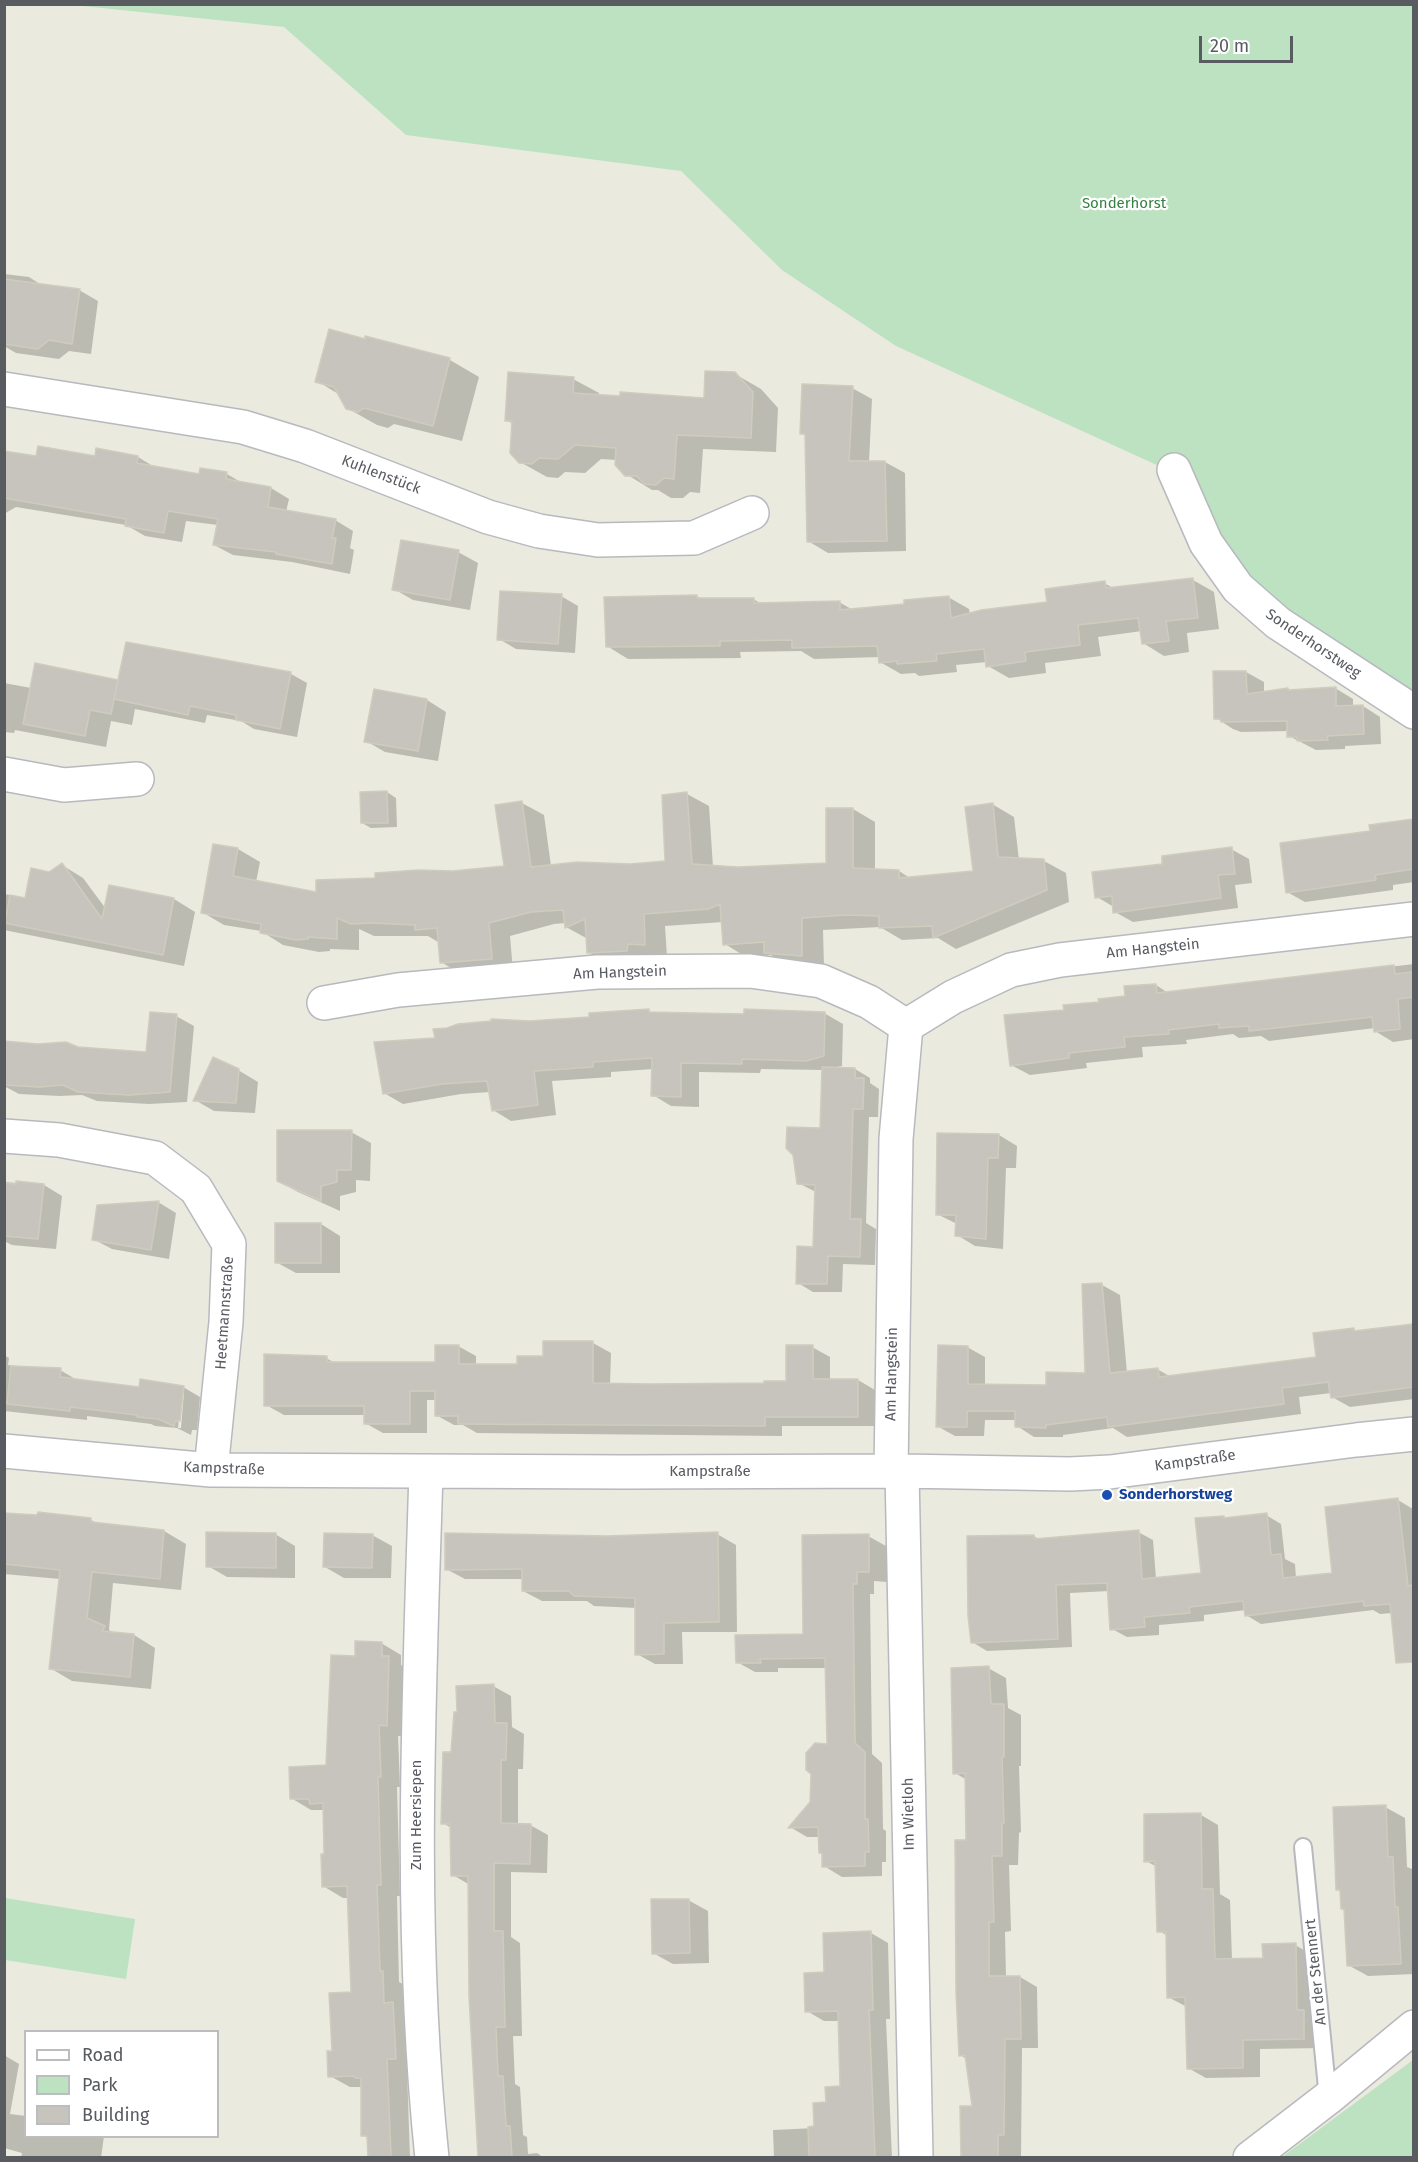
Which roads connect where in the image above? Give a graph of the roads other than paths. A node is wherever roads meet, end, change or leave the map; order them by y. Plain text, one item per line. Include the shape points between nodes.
1 (4, 389) edge
2 (1174, 470) dead end
3 (752, 513) dead end
4 (1413, 712) edge
5 (4, 774) edge
6 (138, 779) dead end
7 (1413, 919) edge
8 (324, 1003) dead end
9 (906, 1026) junction
10 (4, 1136) edge
11 (1413, 1434) edge
12 (4, 1451) edge
13 (212, 1470) junction
14 (897, 1471) junction
15 (426, 1472) junction
16 (1303, 1847) dead end
17 (1413, 2027) edge
18 (1328, 2098) junction
19 (432, 2157) edge
20 (916, 2157) edge
21 (1250, 2157) edge

1 - 3 street, Kuhlenstück via 243,427 305,446 488,517 539,531 598,540 694,538
2 - 4 street, Sonderhorstweg via 1206,543 1238,588 1278,623
5 - 6 street via 64,785
7 - 9 street, Am Hangstein via 1060,960 1011,970 953,997
8 - 9 street, Am Hangstein via 398,990 597,972 750,971 821,981 869,1002
9 - 14 street, Am Hangstein via 896,1139
10 - 13 street, Heetmannstraße via 59,1140 155,1158 196,1189 230,1244
11 - 14 street, Kampstraße via 1110,1472
12 - 13 street, Kampstraße
13 - 15 street, Kampstraße
14 - 15 street, Kampstraße
14 - 20 street, Im Wietloh
15 - 19 street, Zum Heersiepen via 417,1862 419,1972
16 - 18 lane, An der Stennert
17 - 18 street
18 - 21 street

